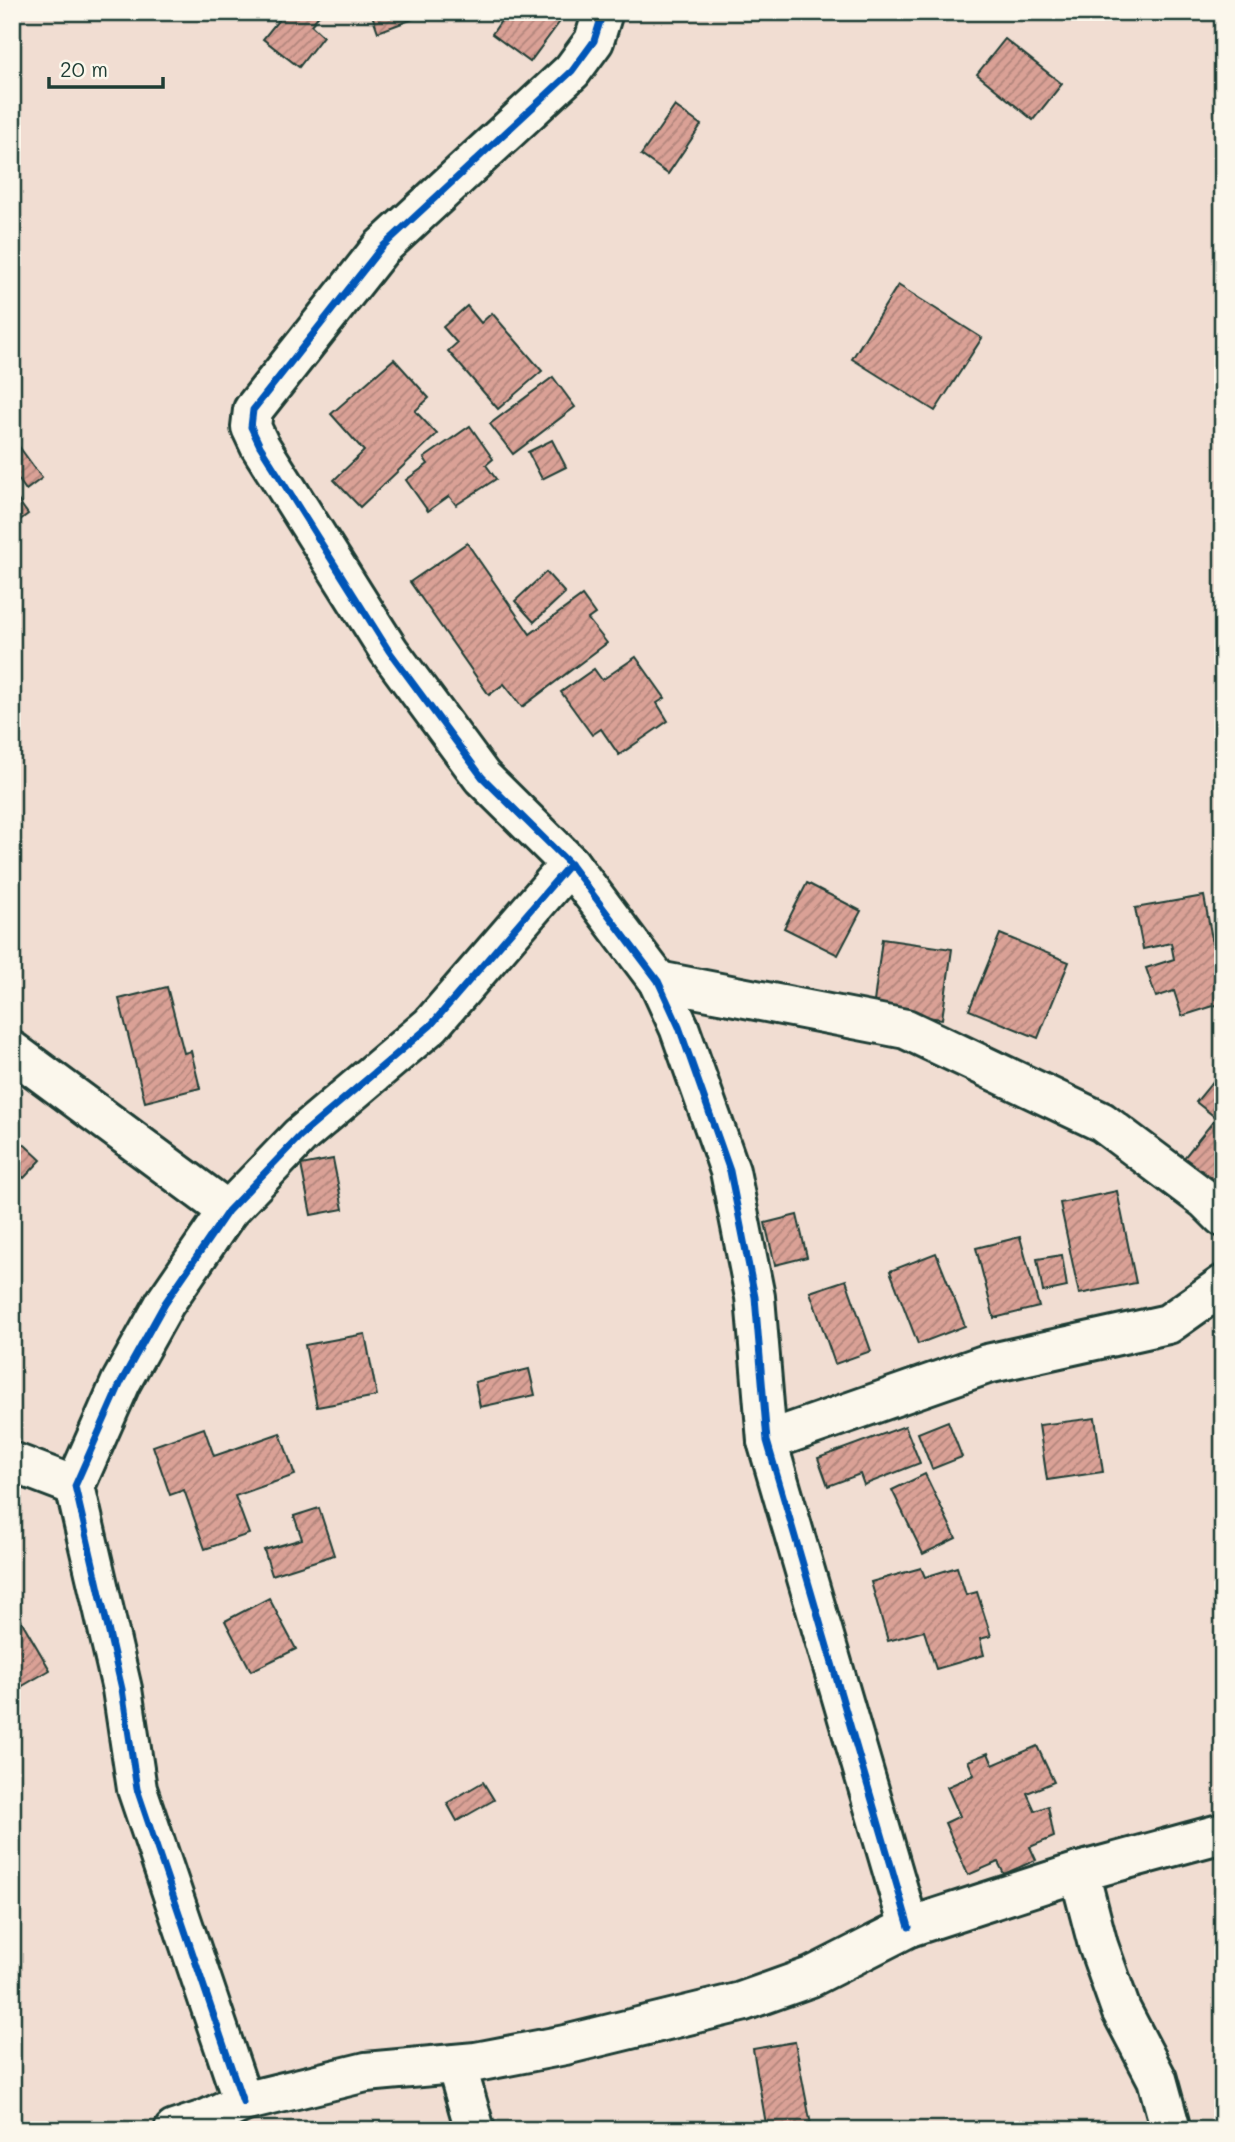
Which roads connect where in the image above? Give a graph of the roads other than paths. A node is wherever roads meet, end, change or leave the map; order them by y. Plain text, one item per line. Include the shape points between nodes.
1 (603, 12) edge
2 (570, 864) junction
3 (658, 981) junction
4 (12, 1051) edge
5 (228, 1211) junction
6 (1223, 1217) edge
7 (1223, 1285) edge
8 (767, 1441) junction
9 (12, 1462) edge
10 (75, 1486) junction
11 (1223, 1833) edge
12 (1079, 1872) junction
13 (909, 1927) junction
14 (456, 2064) junction
15 (243, 2102) junction
16 (174, 2130) edge
17 (475, 2130) edge
18 (1171, 2130) edge

1 - 2 street via 594,41 572,71 381,248 253,410 251,427 389,651 482,777
2 - 3 street
2 - 5 street via 431,1025 300,1136
3 - 6 street via 906,1029 1102,1122
3 - 8 street via 730,1171 755,1297
4 - 5 street
5 - 10 street via 165,1303 121,1382
7 - 8 street via 1168,1324 986,1364
8 - 13 street
9 - 10 street
10 - 15 street via 122,1689 137,1789
11 - 12 street
12 - 13 street
12 - 18 street via 1121,2010 1157,2079
13 - 14 street via 811,1977 741,2002 565,2045
14 - 15 street via 366,2072
14 - 17 street
15 - 16 street

